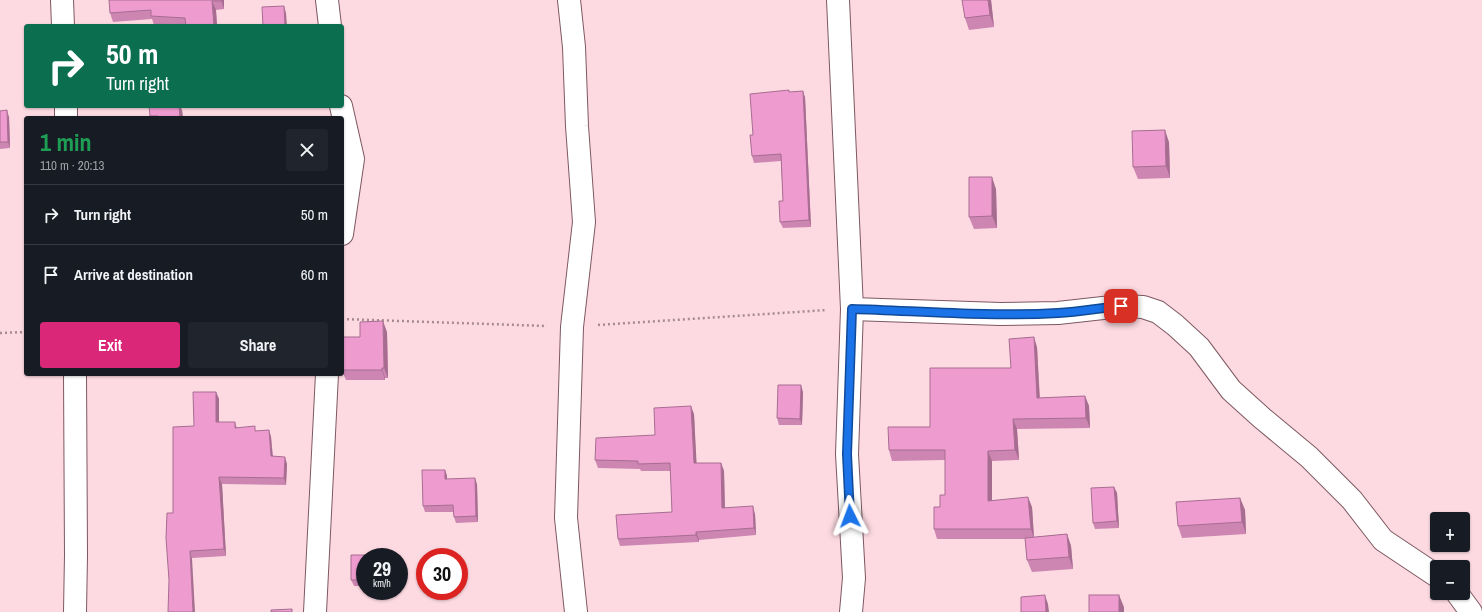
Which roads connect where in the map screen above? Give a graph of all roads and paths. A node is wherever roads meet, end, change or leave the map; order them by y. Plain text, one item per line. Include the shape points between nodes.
1 (62, 0) edge
2 (327, 0) edge
3 (569, 0) edge
4 (838, 0) edge
5 (63, 24) edge
6 (330, 24) edge
7 (344, 122) edge
8 (344, 220) edge
9 (852, 309) junction
10 (24, 332) edge
11 (0, 333) edge
12 (75, 376) edge
13 (327, 376) edge
14 (1430, 571) edge
15 (1463, 600) edge
16 (75, 612) edge
17 (314, 612) edge
18 (576, 612) edge
19 (850, 612) edge
20 (1471, 612) edge

1 - 5 street
2 - 6 street
3 - 18 street via 584,222 572,327 566,518
4 - 9 street
7 - 8 street via 353,159
9 - 14 street via 1058,313 1121,306 1144,307 1158,312 1199,348 1231,390 1309,457 1352,500 1383,540
9 - 19 street via 847,454 854,578
10 - 11 path
12 - 16 street
13 - 17 street
15 - 20 street

